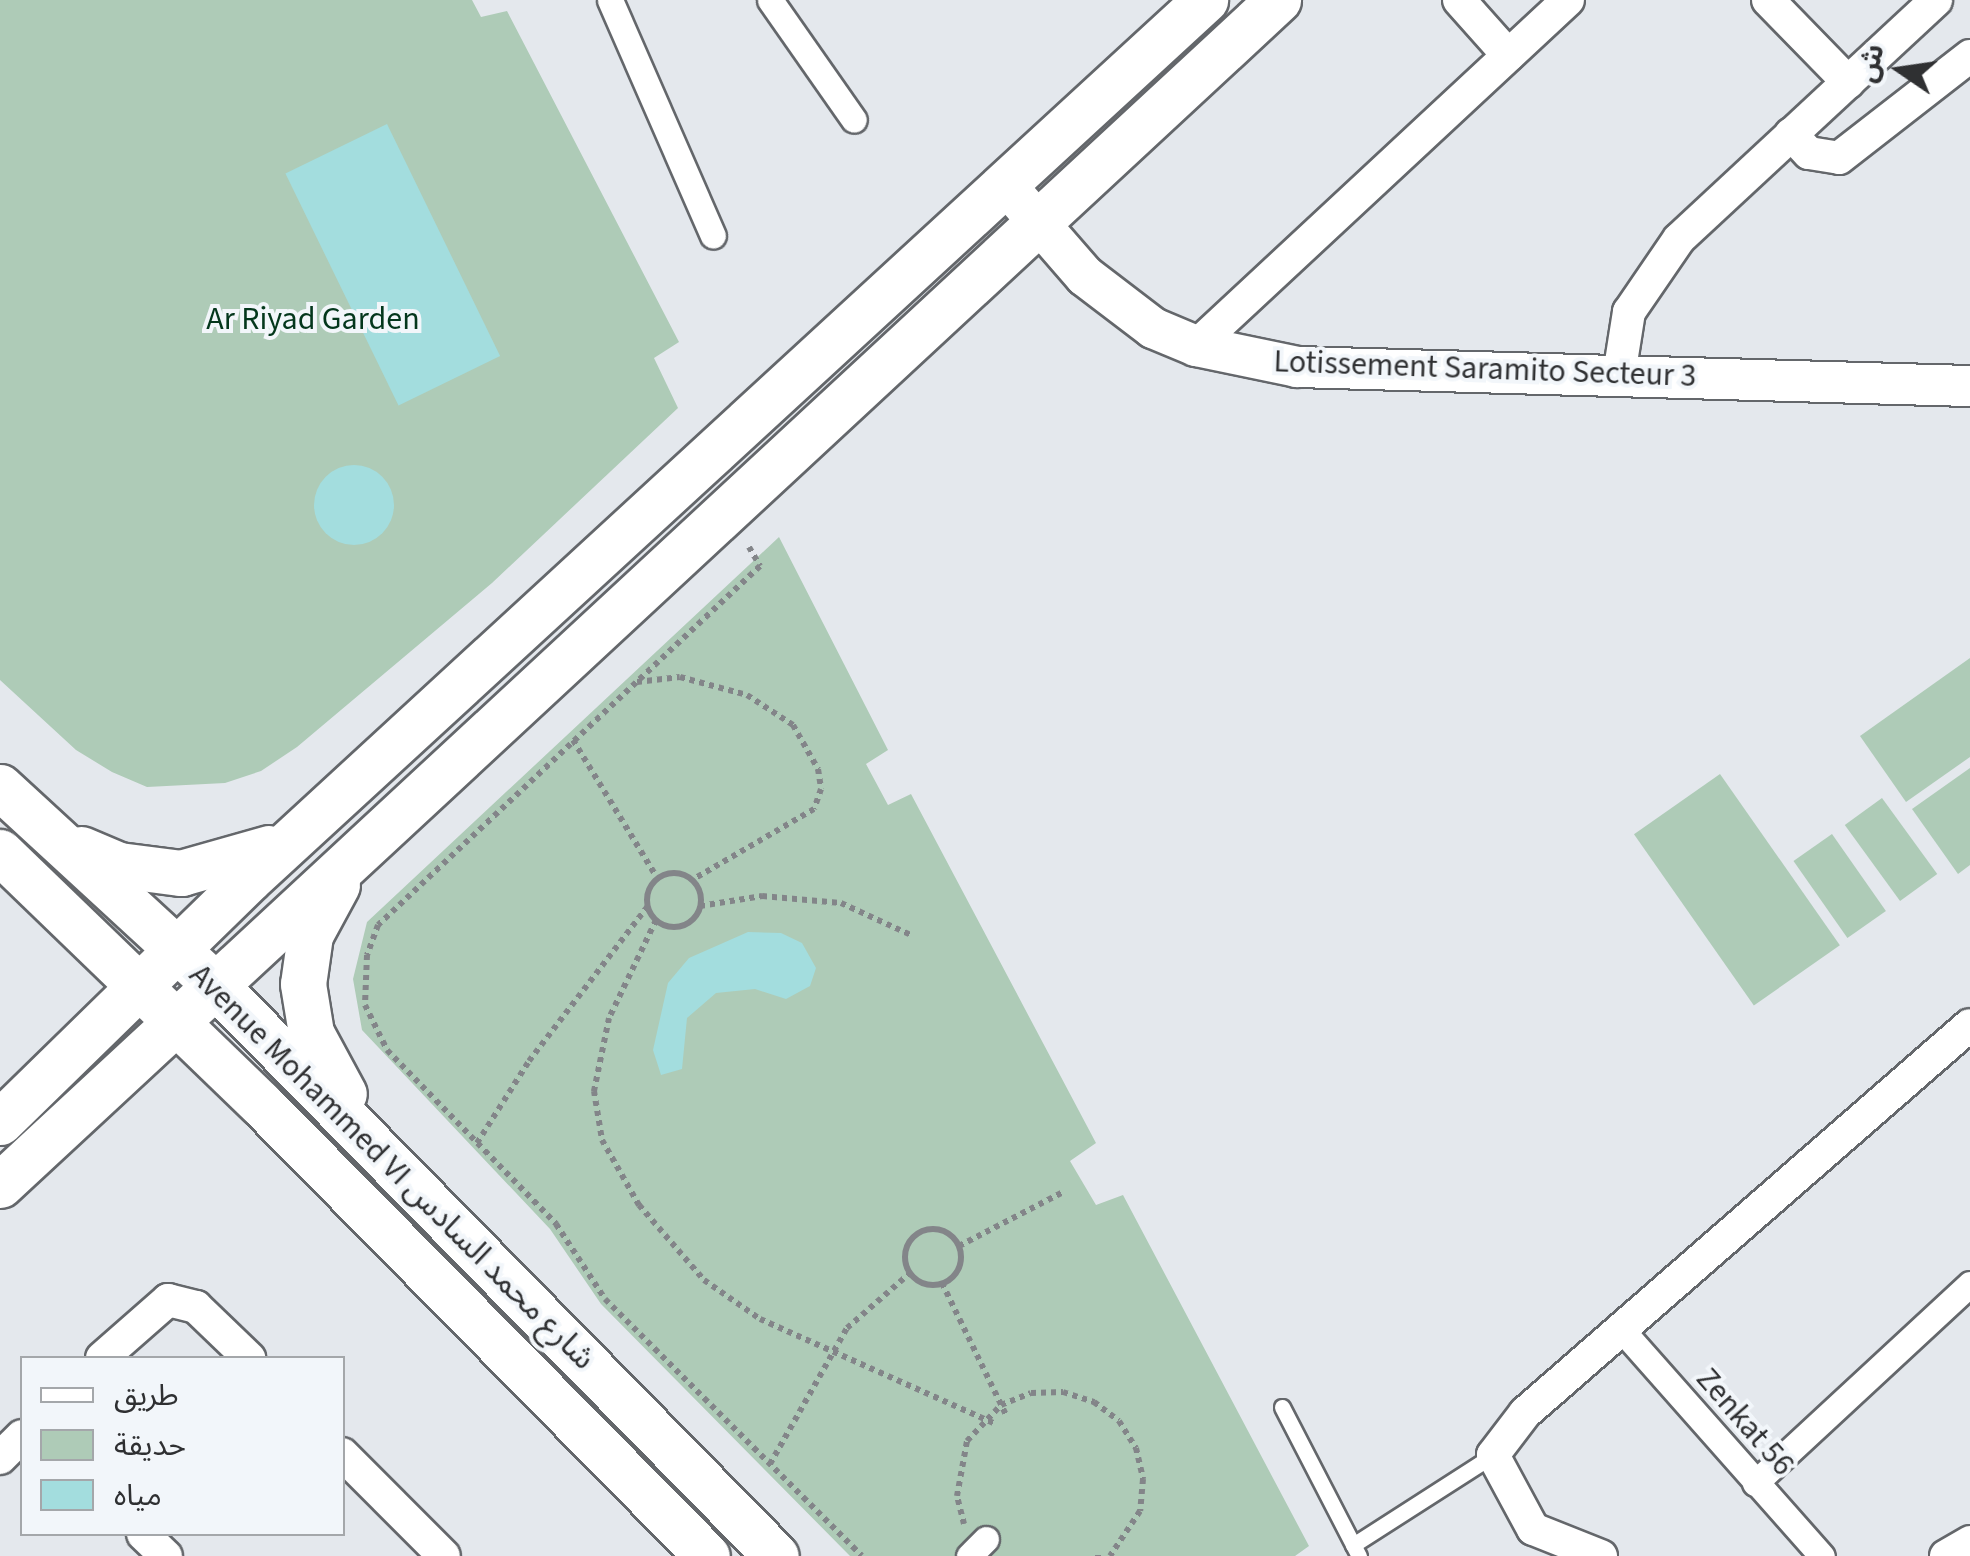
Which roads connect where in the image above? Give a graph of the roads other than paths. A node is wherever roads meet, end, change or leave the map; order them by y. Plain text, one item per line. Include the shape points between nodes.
1 (610, 0) edge
2 (770, 0) edge
3 (1278, 0) edge
4 (1459, 0) edge
5 (1568, 0) edge
6 (1768, 0) edge
7 (1936, 0) edge
8 (1184, 6) edge
9 (1508, 55) junction
10 (1970, 56) edge
11 (1848, 82) junction
12 (854, 120) dead end
13 (1791, 134) junction
14 (1005, 184) junction
15 (1036, 221) junction
16 (714, 236) dead end
17 (1196, 346) junction
18 (1619, 375) junction
19 (1970, 386) edge
20 (0, 787) edge
21 (316, 817) junction
22 (39, 822) junction
23 (370, 840) junction
24 (0, 852) edge
25 (177, 949) junction
26 (140, 986) junction
27 (214, 986) junction
28 (176, 1022) junction
29 (1970, 1025) edge
30 (0, 1122) edge
31 (378, 1151) junction
32 (0, 1185) edge
33 (1970, 1284) edge
34 (1621, 1330) junction
35 (104, 1356) edge
36 (247, 1356) edge
37 (1282, 1407) dead end
38 (20, 1438) edge
39 (1492, 1455) junction
40 (345, 1457) edge
41 (0, 1458) edge
42 (1755, 1483) junction
43 (147, 1536) edge
44 (1970, 1542) edge
45 (1539, 1543) edge
46 (1356, 1551) edge
47 (166, 1556) edge
48 (444, 1556) edge
49 (707, 1556) edge
50 (776, 1556) edge
51 (1602, 1556) edge
52 (1822, 1556) edge
53 (1946, 1556) edge

1 - 16 street
2 - 12 street
3 - 15 main road
4 - 9 street
5 - 9 street
6 - 11 street
7 - 11 street
8 - 14 main road
9 - 17 street
10 - 13 street via 1839,158 1808,153
11 - 13 street
13 - 18 street via 1678,239 1641,286 1628,312
14 - 15 street, Lotissement Saramito Secteur 3
14 - 21 main road
15 - 17 street, Lotissement Saramito Secteur 3 via 1116,302
15 - 23 main road
17 - 18 street, Lotissement Saramito Secteur 3 via 1297,368
18 - 19 street, Lotissement Saramito Secteur 3
20 - 22 main road, Avenue Mohammed VI شارع محمد السادس
21 - 22 main road via 244,860 181,873 118,865
21 - 25 main road
22 - 25 main road, Avenue Mohammed VI شارع محمد السادس
23 - 27 main road
23 - 31 main road via 319,912 302,984 316,1045
24 - 26 main road, Avenue Mohammed VI شارع محمد السادس
25 - 26 main road
25 - 27 main road, Avenue Mohammed VI شارع محمد السادس
26 - 28 main road, Avenue Mohammed VI شارع محمد السادس
26 - 30 main road
27 - 28 main road
27 - 31 main road, Avenue Mohammed VI شارع محمد السادس
28 - 32 main road
28 - 49 main road, Avenue Mohammed VI شارع محمد السادس
29 - 34 street
31 - 50 main road, Avenue Mohammed VI شارع محمد السادس
33 - 42 street
34 - 39 street via 1525,1413
34 - 42 street, Zenkat 56
35 - 36 street via 168,1300 196,1307
37 - 46 lane
38 - 41 street
39 - 45 street
39 - 46 lane
40 - 48 street
42 - 52 street, Zenkat 56
43 - 47 street
44 - 53 street
45 - 51 street

